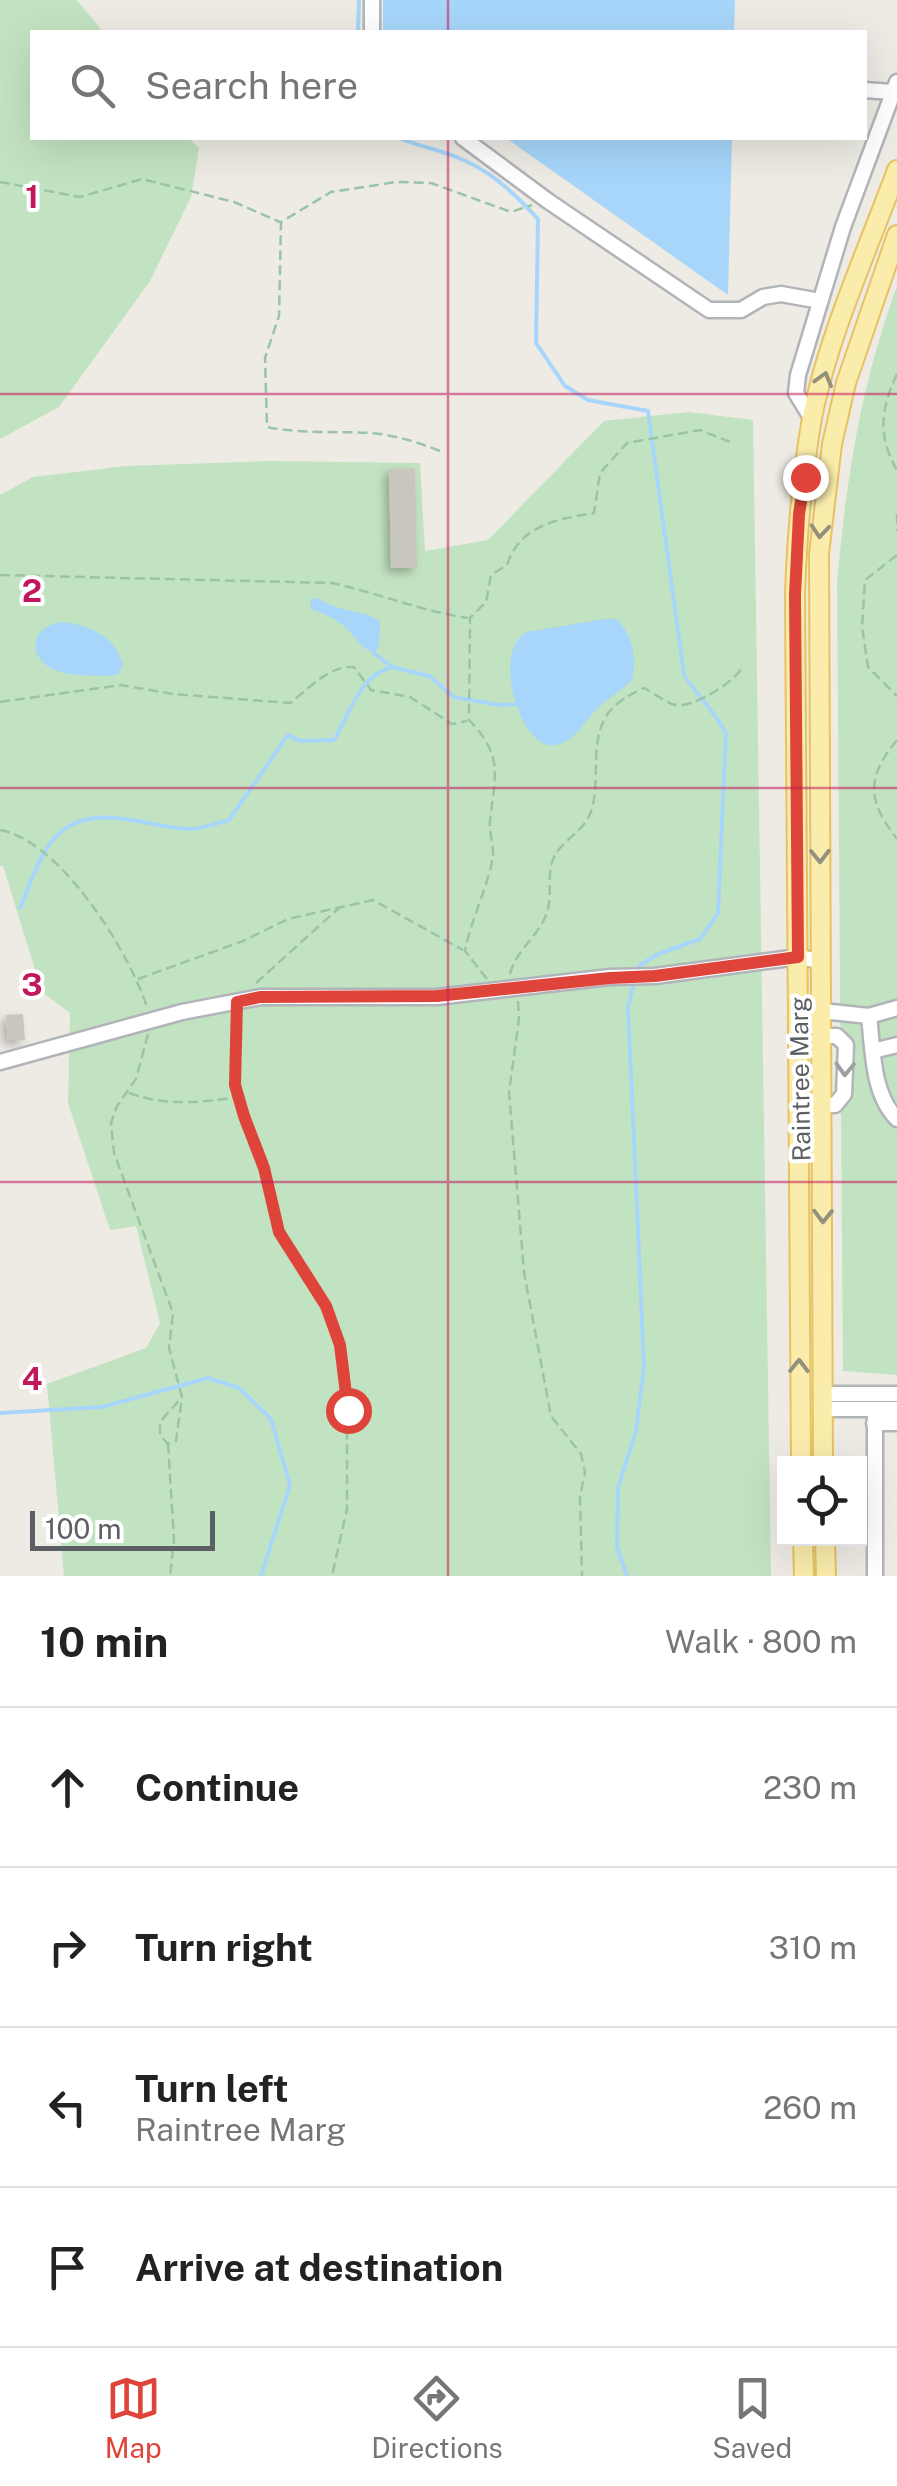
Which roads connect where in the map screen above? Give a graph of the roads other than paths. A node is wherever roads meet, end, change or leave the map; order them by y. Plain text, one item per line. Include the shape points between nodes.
1 (372, 0) edge
2 (372, 30) edge
3 (895, 87) edge
4 (867, 90) edge
5 (466, 140) edge
6 (897, 170) edge
7 (897, 235) edge
8 (820, 301) junction
9 (812, 419) junction
10 (798, 957) junction
11 (821, 961) junction
12 (897, 1008) edge
13 (822, 1010) junction
14 (869, 1016) junction
15 (897, 1045) edge
16 (873, 1050) junction
17 (0, 1062) edge
18 (889, 1090) edge
19 (897, 1118) edge
20 (897, 1394) edge
21 (821, 1401) junction
22 (897, 1408) edge
23 (874, 1416) junction
24 (897, 1423) edge
25 (800, 1456) edge
26 (823, 1456) edge
27 (803, 1546) edge
28 (825, 1546) edge
29 (804, 1576) edge
30 (826, 1576) edge
31 (874, 1576) edge

1 - 2 street
3 - 4 street
3 - 8 street
5 - 8 street via 709,310 741,310 781,294
9 -> 6 main road, Raintree Marg
7 -> 11 main road, Raintree Marg via 846,383 822,516
8 - 9 street via 796,393
9 - 10 main road, Raintree Marg via 795,595
10 - 11 street
10 - 17 street via 437,996 260,997
25 -> 10 main road, Raintree Marg
11 - 13 main road, Raintree Marg
12 - 14 street
13 - 14 street
13 -> 21 main road, Raintree Marg
14 - 16 street
15 - 16 street
16 - 18 street
18 - 19 street via 887,1108
20 - 21 street
21 - 23 street
21 - 26 main road, Raintree Marg
22 - 23 street
23 - 24 street
23 - 31 street
27 - 29 main road
28 - 30 main road

